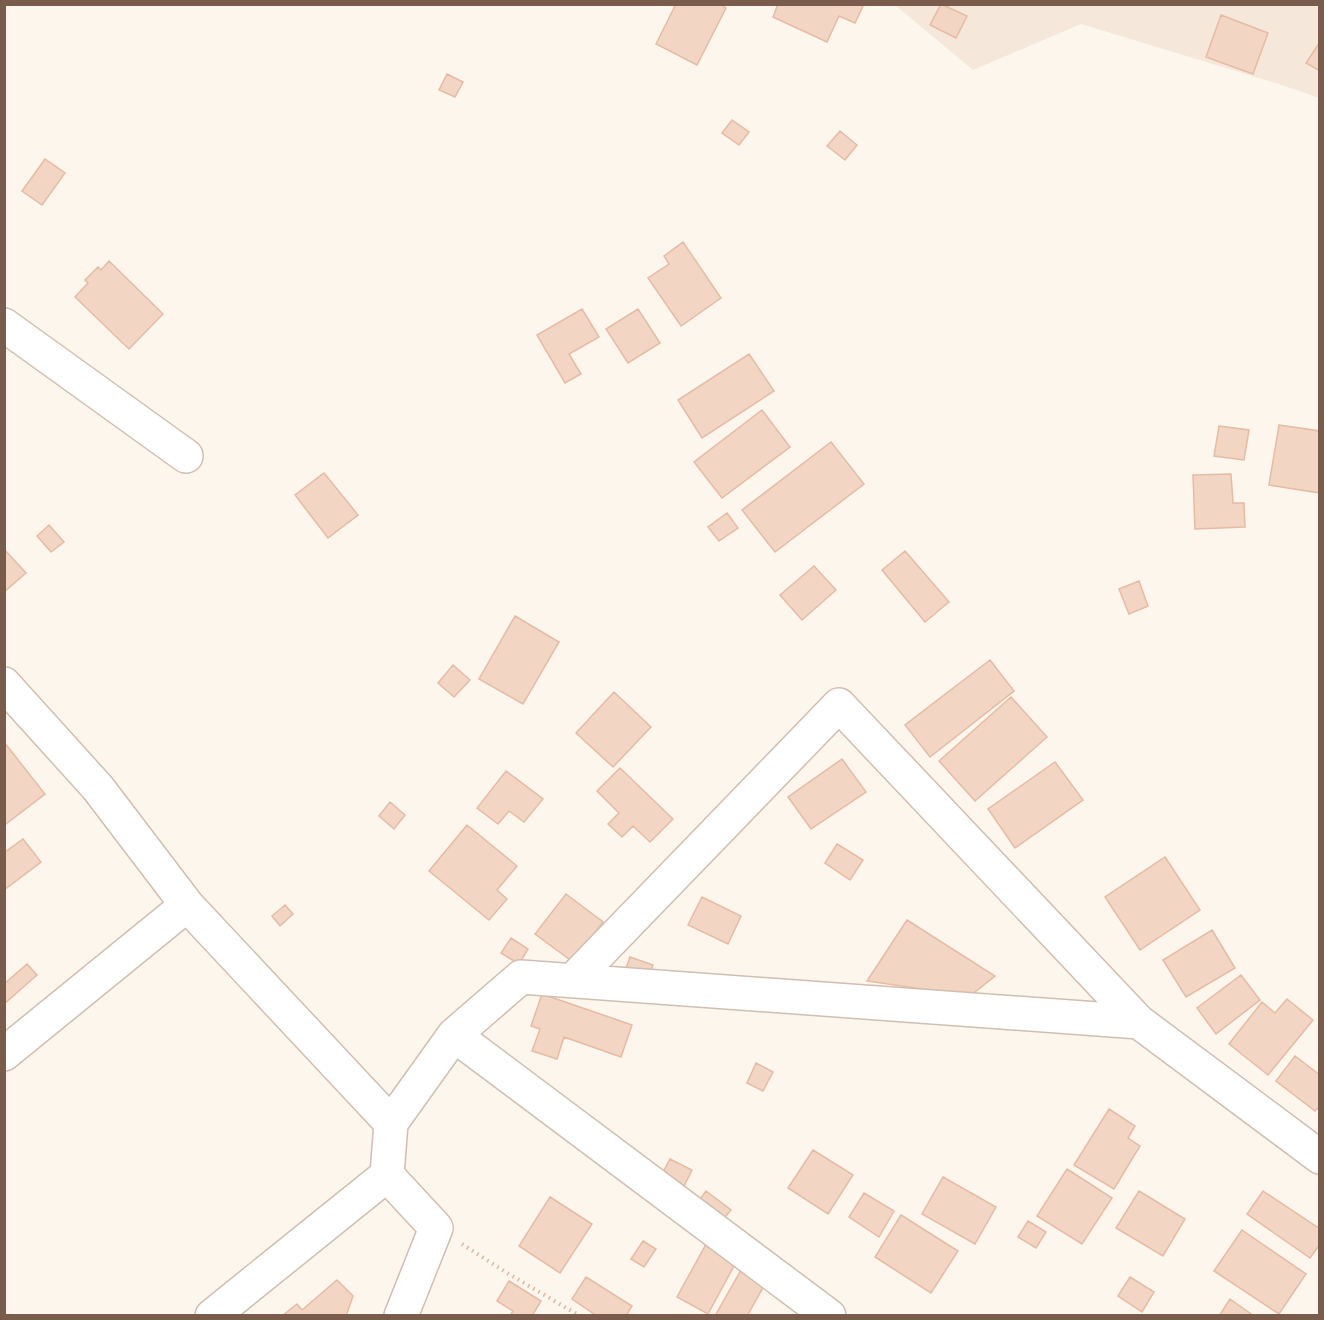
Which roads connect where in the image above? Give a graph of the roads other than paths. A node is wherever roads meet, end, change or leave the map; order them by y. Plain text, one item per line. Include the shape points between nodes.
1 (4, 325) edge
2 (186, 456) dead end
3 (4, 684) edge
4 (187, 905) junction
5 (574, 979) junction
6 (1139, 1022) junction
7 (454, 1035) junction
8 (4, 1054) edge
9 (390, 1123) junction
10 (1320, 1157) edge
11 (387, 1175) junction
12 (212, 1316) edge
13 (401, 1316) edge
14 (829, 1316) edge

1 - 2 street
3 - 4 street via 98,788
4 - 8 street
4 - 9 street
5 - 6 street
5 - 6 street via 839,705
5 - 7 street via 521,977
6 - 10 street
7 - 9 street
7 - 14 street
9 - 11 street
11 - 12 street
11 - 13 street via 436,1228

